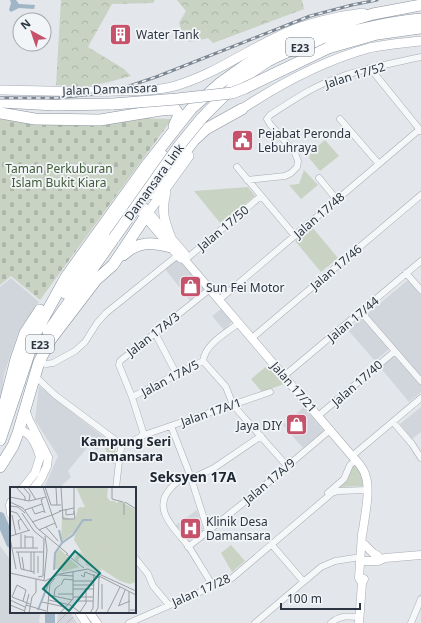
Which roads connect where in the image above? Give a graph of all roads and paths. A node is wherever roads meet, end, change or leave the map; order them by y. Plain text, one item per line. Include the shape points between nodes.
1 (421, 5) edge
2 (373, 14) junction
3 (421, 19) edge
4 (421, 28) edge
5 (390, 32) junction
6 (421, 34) edge
7 (421, 41) edge
8 (421, 57) edge
9 (247, 64) junction
10 (370, 68) junction
11 (0, 90) edge
12 (0, 102) edge
13 (242, 109) junction
14 (0, 113) edge
15 (340, 119) dead end
16 (420, 130) edge
17 (168, 137) junction
18 (379, 164) junction
19 (237, 167) dead end
20 (318, 178) dead end
21 (146, 180) junction
22 (247, 180) junction
23 (168, 185) junction
24 (421, 195) edge
25 (261, 196) junction
26 (133, 199) junction
27 (337, 200) junction
28 (147, 215) junction
29 (116, 223) junction
30 (295, 236) junction
31 (178, 251) junction
32 (421, 261) edge
33 (113, 265) junction
34 (406, 273) junction
35 (66, 278) junction
36 (96, 280) junction
37 (210, 289) junction
38 (421, 290) edge
39 (219, 300) junction
40 (361, 312) junction
41 (239, 323) junction
42 (155, 333) junction
43 (252, 338) junction
44 (33, 340) junction
45 (395, 351) junction
46 (203, 361) junction
47 (39, 362) junction
48 (176, 375) junction
49 (35, 376) junction
50 (284, 376) junction
51 (421, 381) edge
52 (270, 392) dead end
53 (132, 397) junction
54 (421, 398) edge
55 (233, 405) junction
56 (25, 410) junction
57 (318, 416) junction
58 (0, 422) edge
59 (393, 422) junction
60 (170, 426) junction
61 (330, 430) junction
62 (18, 433) junction
63 (144, 435) junction
64 (261, 436) junction
65 (0, 440) edge
66 (122, 445) junction
67 (354, 458) junction
68 (421, 458) edge
69 (287, 466) junction
70 (0, 468) edge
71 (191, 477) junction
72 (24, 487) edge
73 (35, 487) edge
74 (116, 487) edge
75 (367, 490) junction
76 (363, 530) junction
77 (208, 531) junction
78 (273, 544) junction
79 (365, 545) junction
80 (188, 547) junction
81 (421, 555) edge
82 (382, 557) junction
83 (136, 559) edge
84 (363, 559) junction
85 (210, 581) dead end
86 (303, 581) junction
87 (421, 599) edge
88 (169, 605) junction
89 (80, 613) edge
90 (91, 613) edge
91 (359, 620) edge
92 (86, 623) edge
93 (97, 623) edge
94 (129, 623) edge
95 (255, 623) edge
96 (331, 623) edge
97 (411, 623) edge

1 - 2 highway, Damansara Link / E23
2 - 9 highway, Damansara Link / E23 via 287,41
2 - 11 main road, Jalan Damansara via 349,15 280,35 220,68 175,86 102,92
3 - 70 highway, Damansara Link / E23, bridge via 368,28 319,40 288,51 246,76 201,119 42,340 26,381
4 - 5 highway
5 - 6 highway via 398,36
5 - 12 highway, bridge via 328,48 232,92 113,104 55,105
7 - 13 main road via 369,48 340,58 312,70
8 - 10 street, Jalan 17/52
9 - 17 highway, Damansara Link / E23 via 191,109
9 - 21 highway via 194,116
10 - 16 street
10 - 22 street, Jalan 17/52 via 339,77 308,91 270,115 267,119 270,124 295,153 298,161 296,167 285,176
13 - 21 highway via 210,126 194,140 155,192 150,194 144,190
13 - 23 main road via 208,133
14 - 17 highway via 35,119 100,120 175,109 179,115
15 - 18 street
16 - 18 street, Jalan 17/48
17 - 35 highway, Damansara Link / E23
18 - 27 street, Jalan 17/48
19 - 22 street
20 - 27 street
21 - 26 highway
22 - 25 street
23 - 28 main road
23 - 31 main road via 163,204 164,221
24 - 43 street, Jalan 17/46
25 - 30 street
25 - 31 street, Jalan 17/50
26 - 28 street, Jalan 17/21
26 - 29 highway
27 - 30 street, Jalan 17/48
28 - 31 street, Jalan 17/21
28 - 33 highway
29 - 36 highway via 123,219 128,223 129,230
29 - 44 highway via 46,318
30 - 39 street, Jalan 17/48
31 - 33 highway via 158,243 140,244 128,250
31 - 37 street, Jalan 17/21
31 - 47 street via 106,313 85,342 75,351 53,363
32 - 34 street, Jalan 17/44
33 - 36 highway
34 - 38 street
34 - 40 street, Jalan 17/44
35 - 44 highway, Damansara Link / E23
35 - 58 highway via 51,293 25,333
36 - 47 highway via 51,339
37 - 39 street, Jalan 17/21
37 - 42 street, Jalan 17A/3
39 - 41 street, Jalan 17/21
40 - 45 street
40 - 50 street, Jalan 17/44
41 - 43 street, Jalan 17/21
41 - 46 street, Jalan 17A/5 via 207,349
42 - 48 street
42 - 53 street, Jalan 17A/3 via 120,361 119,365
43 - 50 street, Jalan 17/21
44 - 65 highway, Damansara Link / E23
45 - 51 street
45 - 57 street, Jalan 17/40
46 - 48 street, Jalan 17A/5
46 - 55 street via 226,387
47 - 49 highway
48 - 53 street, Jalan 17A/5
49 - 56 highway
49 - 66 street via 55,395
50 - 57 street, Jalan 17/21
52 - 55 street, Jalan 17A/1
53 - 63 street, Jalan 17A/3
54 - 59 street
55 - 60 street, Jalan 17A/1
55 - 64 street
56 - 62 highway
56 - 73 street via 48,457 47,466
57 - 61 street, Jalan 17/21
59 - 67 street
59 - 68 street
60 - 63 street, Jalan 17A/1
60 - 71 street
61 - 67 street, Jalan 17/21
61 - 69 street, Jalan 17A/9
62 - 70 highway
62 - 72 street via 27,432 40,457 35,473
63 - 66 street, Jalan 17A/1
64 - 69 street
64 - 71 street via 214,468
66 - 74 street
67 - 75 street, Jalan 17/21 via 365,473
67 - 78 street via 344,479 276,536
69 - 77 street, Jalan 17A/9
71 - 77 street
71 - 80 street via 181,478 166,494 164,502 168,522
75 - 76 street, Jalan 17/21
75 - 78 street, Jalan 17/28 via 332,493
76 - 79 street, Jalan 17/21
76 - 84 street, Jalan 17/21
77 - 80 street, Jalan 17A/9
78 - 86 street
78 - 88 street, Jalan 17/28 via 232,578
79 - 82 street
79 - 84 street, Jalan 17/21
80 - 85 street
81 - 82 street
82 - 84 street via 378,560
83 - 88 street
84 - 86 street via 335,560
84 - 91 street, Jalan 17/21 via 365,578 362,583
86 - 95 street
87 - 97 street
88 - 94 street, Jalan 17/28
89 - 92 street
90 - 93 street
91 - 96 street via 345,616

